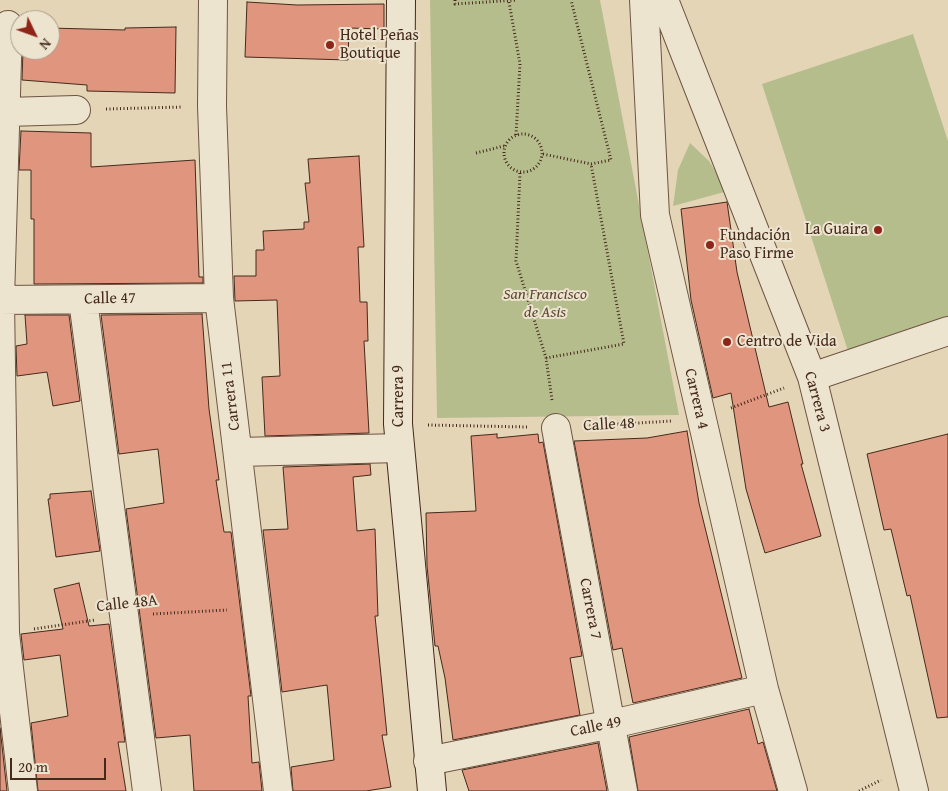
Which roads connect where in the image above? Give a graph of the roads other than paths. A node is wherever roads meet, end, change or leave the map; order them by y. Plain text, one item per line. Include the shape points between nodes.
1 (213, 0) edge
2 (401, 0) edge
3 (644, 0) edge
4 (664, 0) edge
5 (8, 25) dead end
6 (76, 110) road end
7 (6, 112) junction
8 (219, 298) junction
9 (0, 300) edge
10 (83, 300) junction
11 (948, 331) edge
12 (812, 378) junction
13 (556, 428) road end
14 (399, 436) junction
15 (238, 452) junction
16 (764, 690) junction
17 (612, 724) junction
18 (428, 761) junction
19 (24, 791) edge
20 (148, 791) edge
21 (278, 791) edge
22 (432, 791) edge
23 (623, 791) edge
24 (793, 791) edge
25 (914, 791) edge

1 - 8 street, Carrera 11 via 212,106
2 - 14 street, Carrera 9
3 - 16 street, Carrera 4 via 655,215
4 - 12 street, Carrera 3
5 - 7 street
6 - 7 street
7 - 9 street
8 - 10 street, Calle 47
8 - 15 street, Carrera 11
9 - 10 street, Calle 47
9 - 19 street via 5,633
10 - 20 street
11 - 12 street
12 - 25 street, Carrera 3
13 - 17 street, Carrera 7
14 - 15 street
14 - 18 street, Carrera 9
15 - 21 street, Carrera 11
16 - 17 street, Calle 49
16 - 24 street, Carrera 4
17 - 18 street, Calle 49
17 - 23 street, Carrera 7
18 - 22 street, Carrera 9

